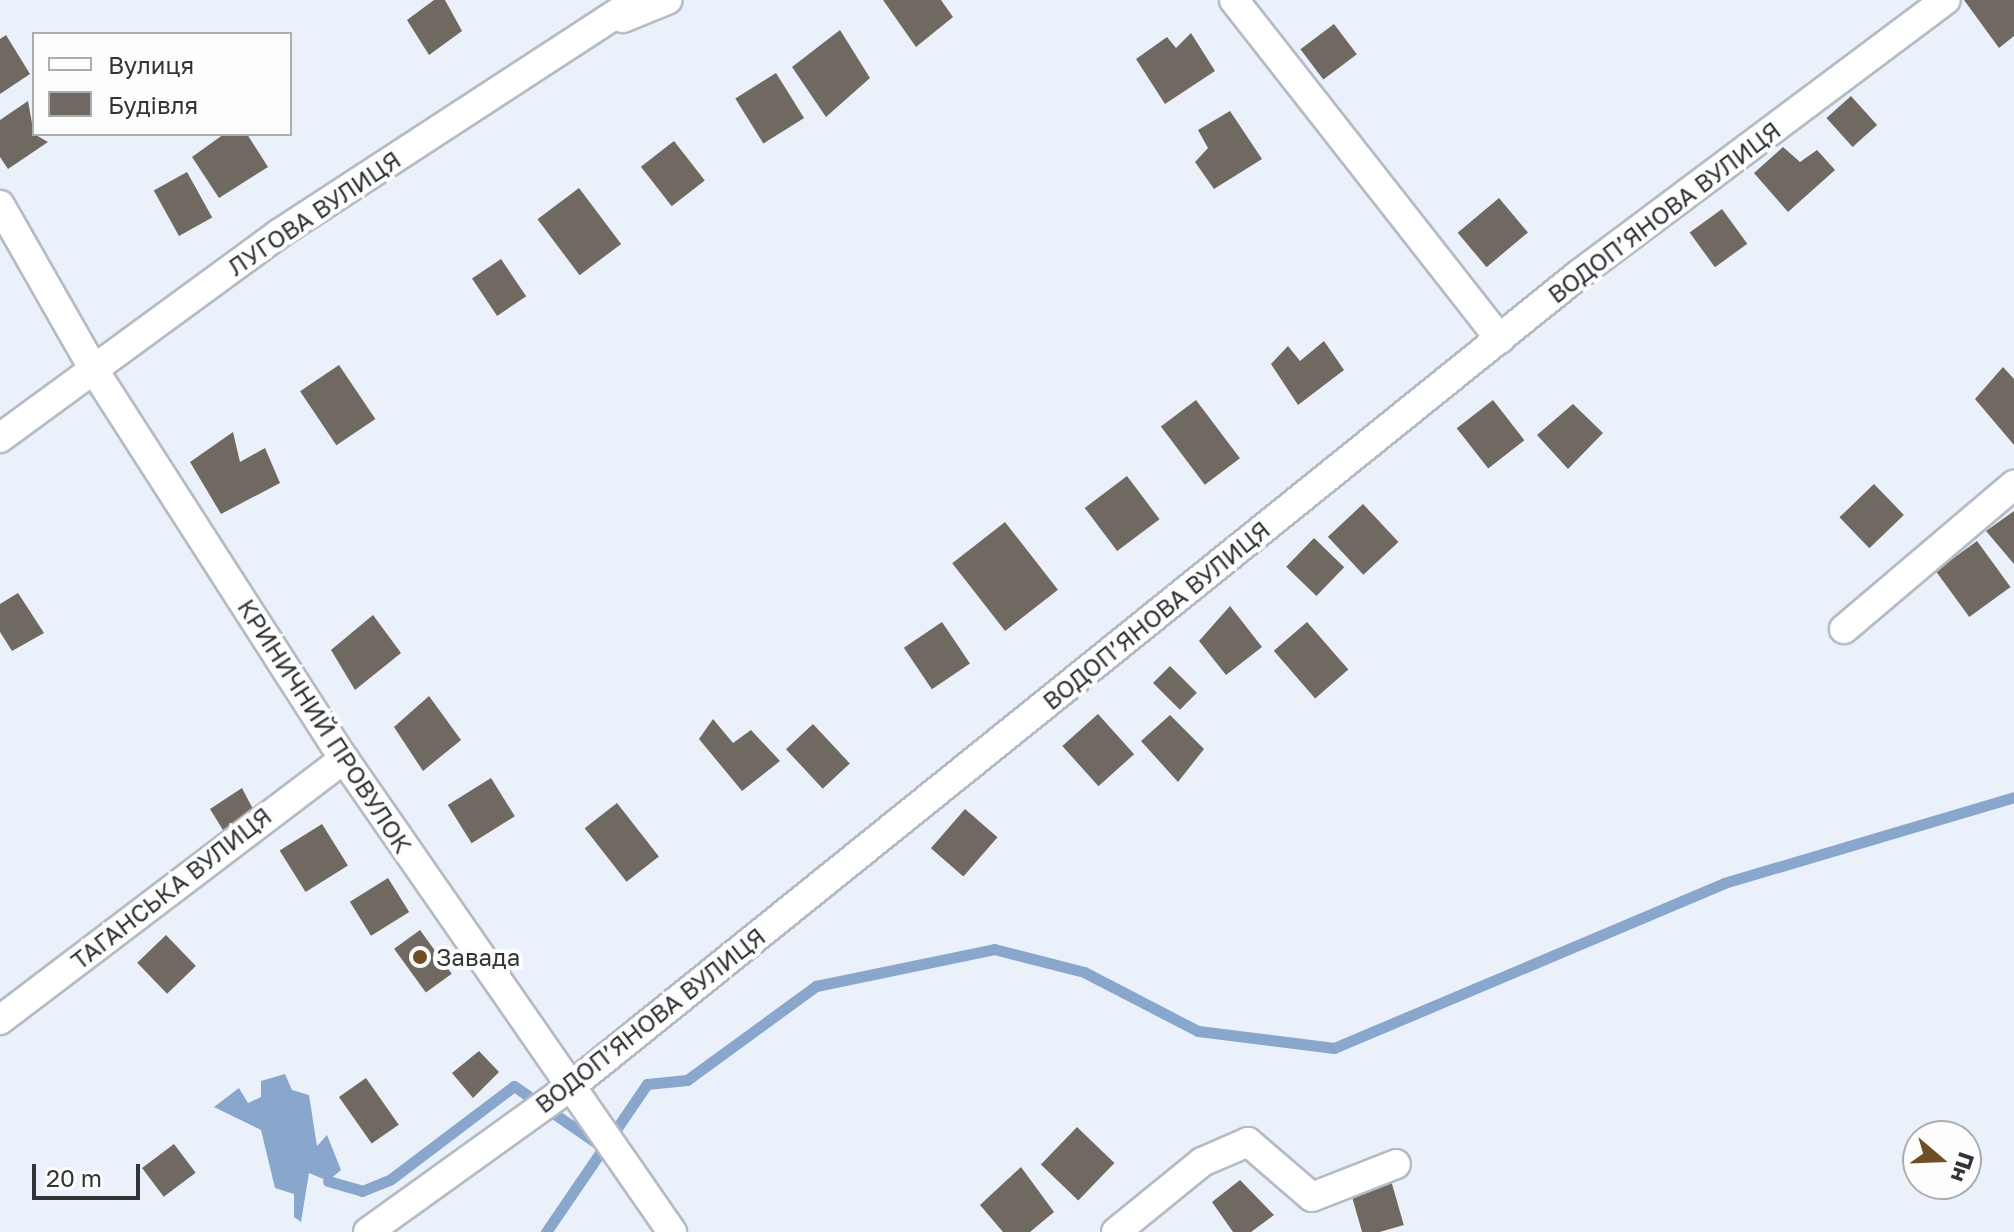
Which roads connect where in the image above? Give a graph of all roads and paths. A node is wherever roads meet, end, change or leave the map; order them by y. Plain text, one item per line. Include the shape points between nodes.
1 (637, 0) edge
2 (667, 0) edge
3 (1234, 0) edge
4 (1945, 0) edge
5 (581, 36) junction
6 (0, 205) edge
7 (1500, 339) junction
8 (94, 370) junction
9 (0, 438) edge
10 (2014, 485) edge
11 (1844, 629) dead end
12 (344, 759) junction
13 (0, 1020) edge
14 (570, 1087) junction
15 (1396, 1164) dead end
16 (368, 1232) edge
17 (672, 1232) edge
18 (1116, 1232) edge

1 - 5 street, ЛУГОВА ВУЛИЦЯ
2 - 5 street
3 - 7 street
4 - 7 street, ВОДОП’ЯНОВА ВУЛИЦЯ
5 - 8 street, ЛУГОВА ВУЛИЦЯ via 280,233
6 - 8 street, КРИНИЧНИЙ ПРОВУЛОК
7 - 14 street, ВОДОП’ЯНОВА ВУЛИЦЯ
8 - 9 street, ЛУГОВА ВУЛИЦЯ
8 - 12 street, КРИНИЧНИЙ ПРОВУЛОК
10 - 11 street
12 - 13 street, ТАГАНСЬКА ВУЛИЦЯ
12 - 14 street, КРИНИЧНИЙ ПРОВУЛОК
14 - 16 street, ВОДОП’ЯНОВА ВУЛИЦЯ
14 - 17 street, КРИНИЧНИЙ ПРОВУЛОК
15 - 18 street via 1312,1197 1248,1142 1202,1162

